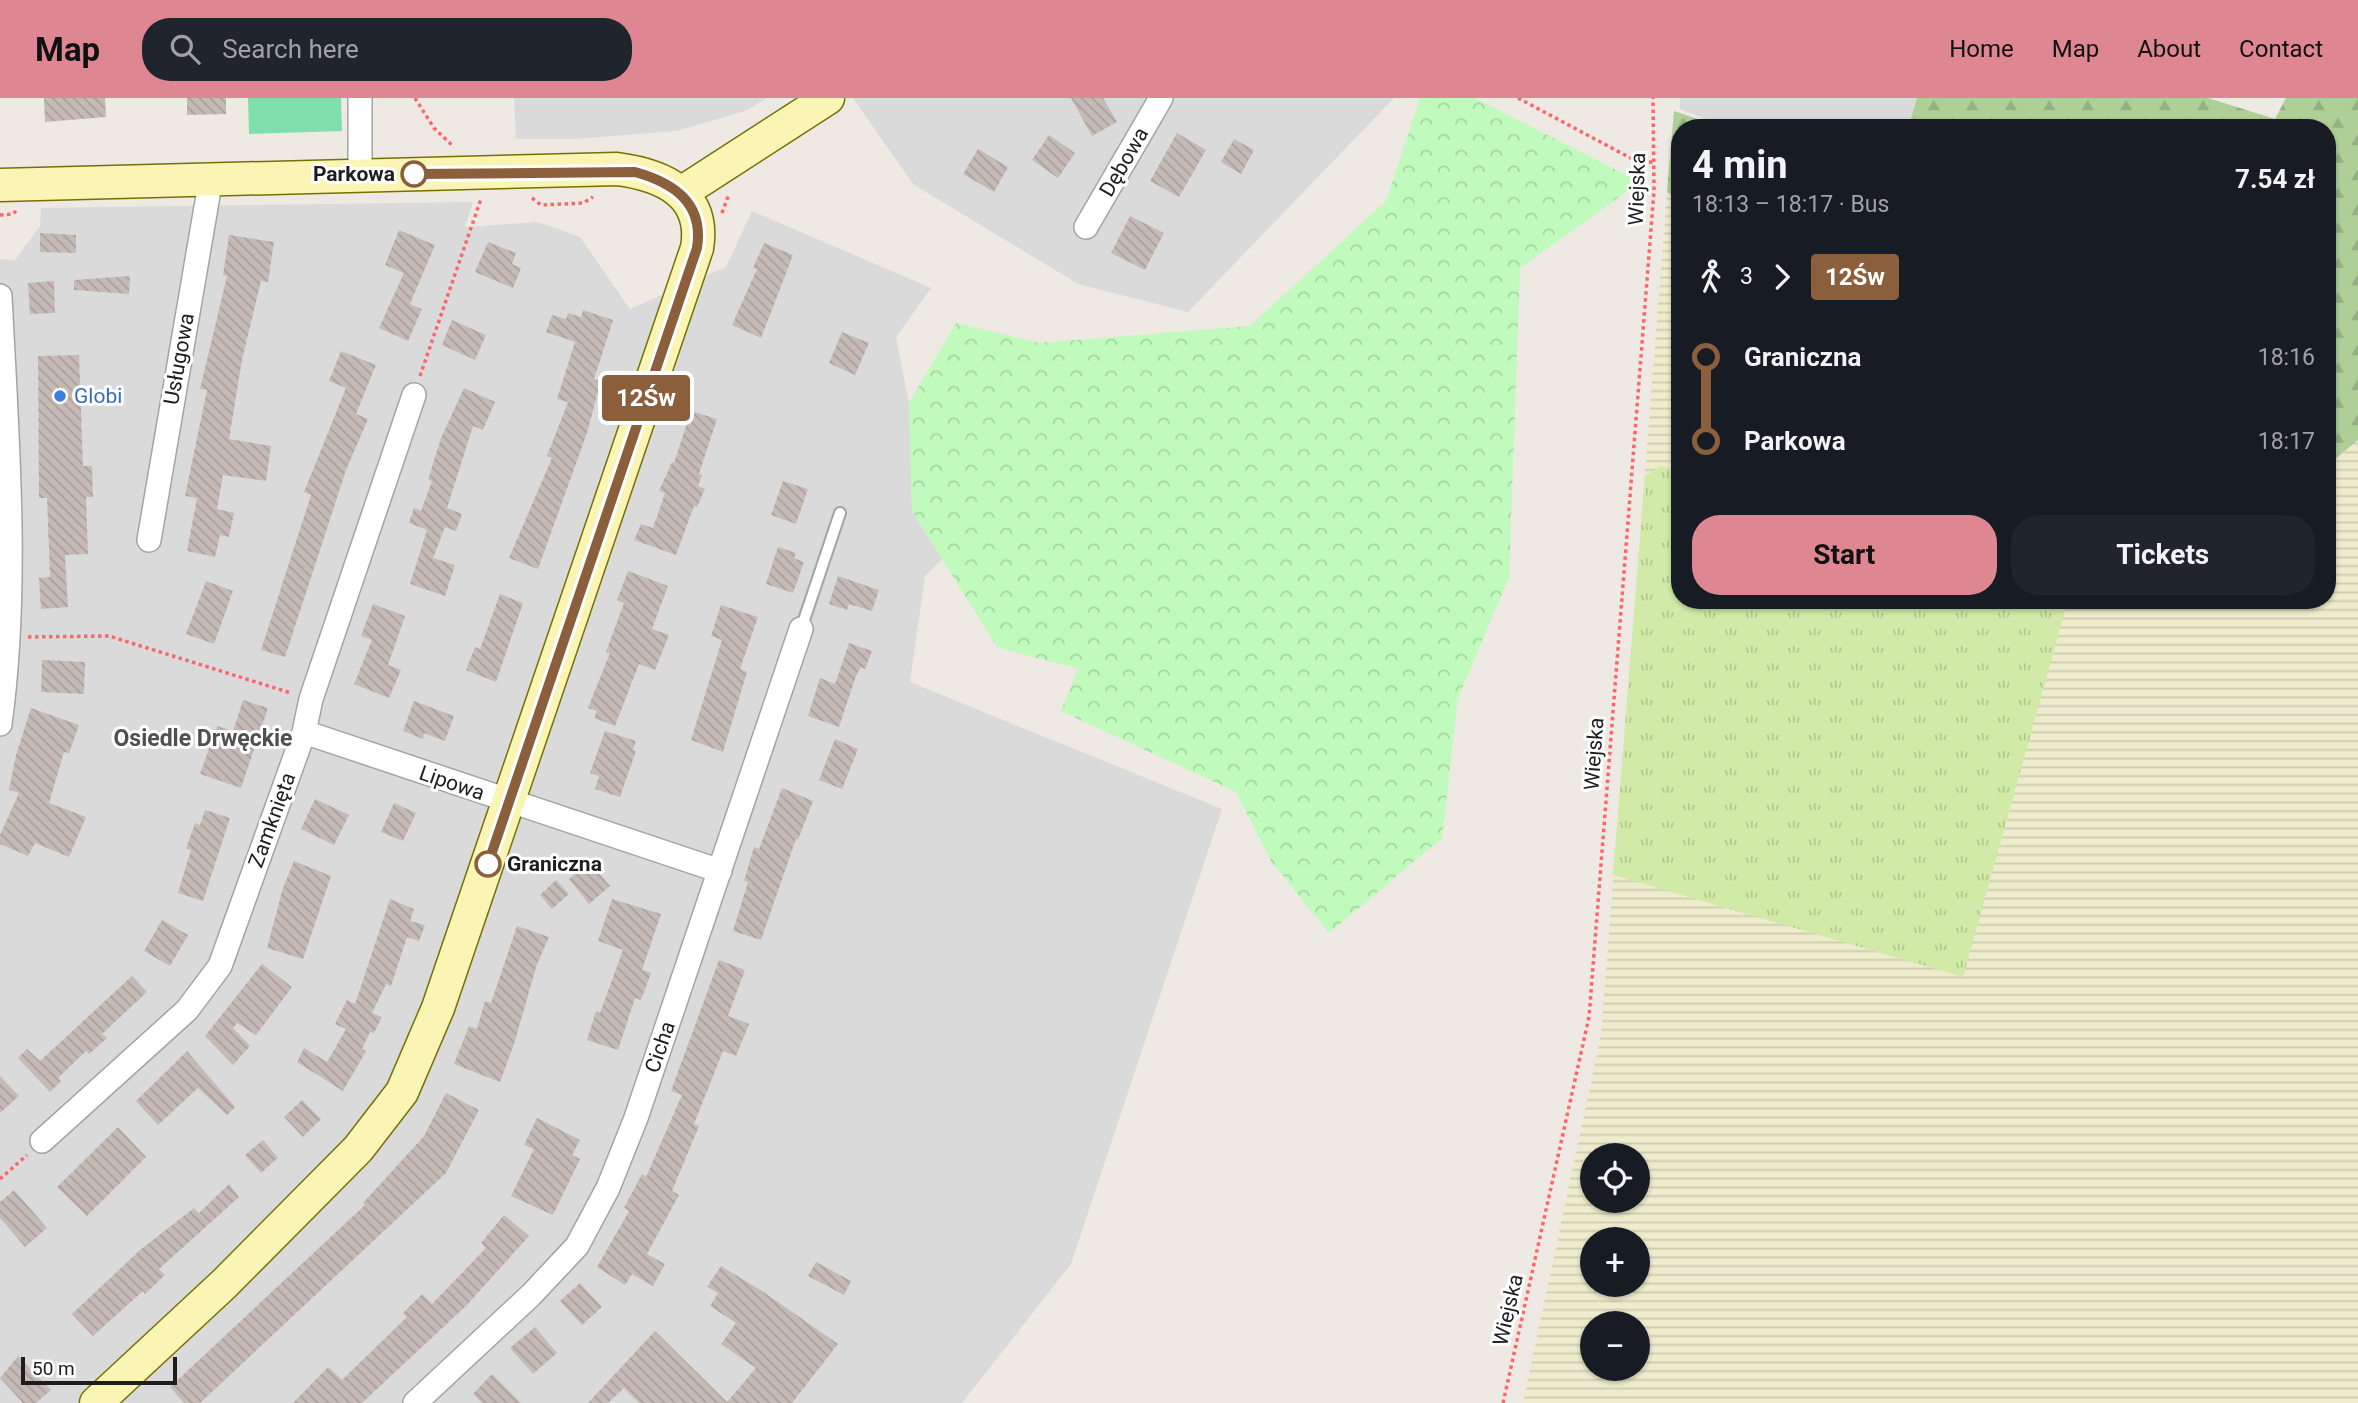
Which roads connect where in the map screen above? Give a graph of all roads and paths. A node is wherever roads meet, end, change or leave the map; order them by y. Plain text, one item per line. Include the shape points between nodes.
1 (360, 98) edge
2 (415, 98) edge
3 (828, 98) edge
4 (1161, 98) edge
5 (1518, 98) edge
6 (1653, 98) edge
7 (461, 153) dead end
8 (1654, 162) junction
9 (492, 172) junction
10 (360, 175) junction
11 (211, 178) junction
12 (0, 185) edge
13 (681, 193) junction
14 (1086, 226) dead end
15 (0, 296) edge
16 (414, 395) joint
17 (840, 513) dead end
18 (149, 540) dead end
19 (801, 629) joint
20 (4, 637) edge
21 (311, 699) junction
22 (0, 724) edge
23 (304, 732) junction
24 (509, 802) junction
25 (720, 871) junction
26 (42, 1141) joint
27 (0, 1179) edge
28 (96, 1403) edge
29 (415, 1403) edge
30 (1503, 1403) edge

1 - 10 street
2 - 7 path via 434,128
3 - 13 street
4 - 14 street, Dębowa
5 - 8 path via 1638,162
6 - 8 path, Wiejska
8 - 30 path, Wiejska via 1589,1017
9 - 10 street
9 - 13 street via 617,169 651,176
9 - 16 path
10 - 11 street
11 - 12 street
11 - 18 street, Usługowa
13 - 24 street via 696,213 697,248
15 - 20 street via 8,453
16 - 21 street, Zamknięta
17 - 19 lane
19 - 25 street, Cicha
20 - 21 path via 109,636
20 - 22 street
21 - 23 street, Zamknięta
23 - 24 street, Lipowa
23 - 26 street, Zamknięta via 220,966 187,1010
24 - 25 street, Lipowa
24 - 28 street via 438,1008 402,1092 358,1149 224,1284
25 - 29 street, Cicha via 636,1118 608,1188 577,1246
26 - 27 path

